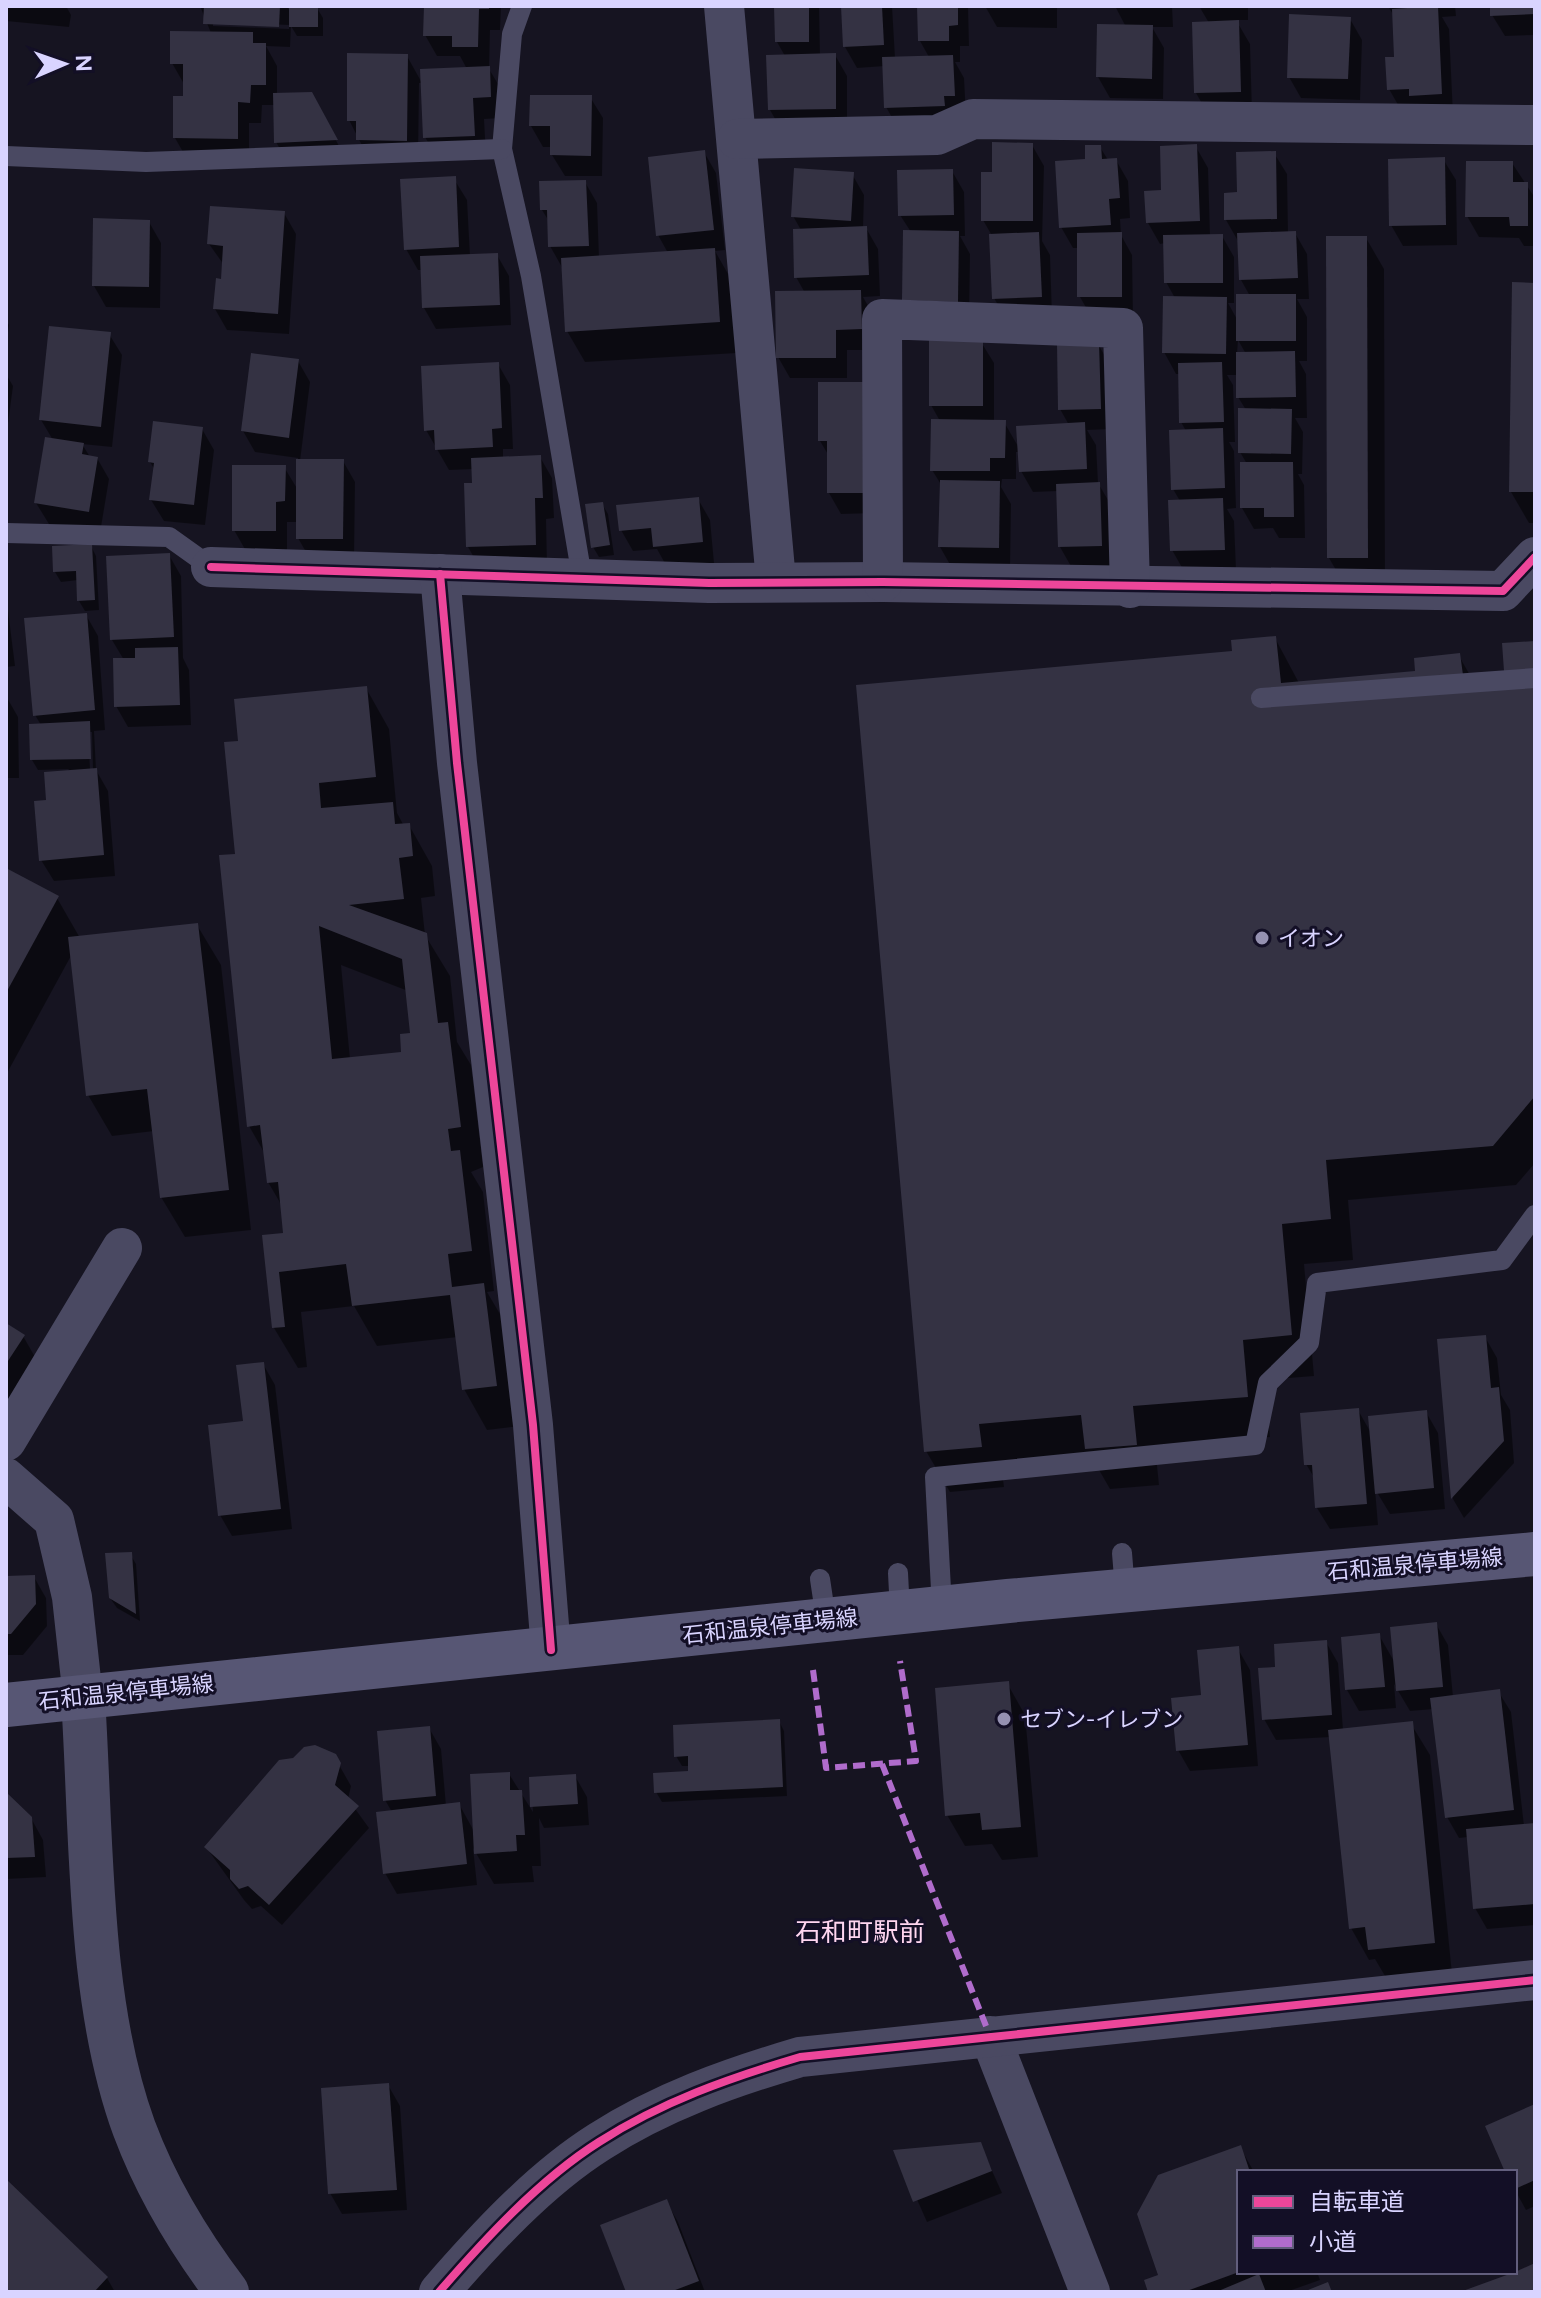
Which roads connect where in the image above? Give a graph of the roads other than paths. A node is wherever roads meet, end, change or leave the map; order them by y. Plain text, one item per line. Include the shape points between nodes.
1 (522, 6) edge
2 (724, 6) edge
3 (1535, 125) edge
4 (737, 139) junction
5 (502, 149) junction
6 (6, 156) edge
7 (6, 533) edge
8 (1535, 557) edge
9 (211, 567) joint
10 (440, 574) junction
11 (582, 577) junction
12 (776, 581) junction
13 (883, 582) junction
14 (1130, 588) junction
15 (1535, 678) edge
16 (1261, 698) dead end
17 (1535, 1215) edge
18 (122, 1248) dead end
19 (6, 1441) edge
20 (6, 1478) edge
21 (1535, 1554) edge
22 (913, 1598) junction
23 (551, 1650) junction
24 (83, 1698) junction
25 (6, 1705) edge
26 (1535, 1980) edge
27 (990, 2036) junction
28 (227, 2292) edge
29 (439, 2292) edge
30 (1090, 2292) edge

1 - 5 lane via 512,34
2 - 4 street
3 - 4 street via 973,119 937,135
4 - 12 street
5 - 6 lane via 146,162
5 - 11 lane via 531,276
7 - 9 lane via 169,537
8 - 14 street via 1503,591
9 - 10 street
10 - 11 street
10 - 23 street via 533,1425
11 - 12 street via 709,591
12 - 13 street
13 - 14 street
13 - 14 street via 882,319 1123,328
15 - 16 lane
17 - 22 lane via 1502,1260 1317,1283 1309,1343 1268,1383 1255,1445 935,1477
18 - 19 street
20 - 24 street via 54,1520 72,1597
21 - 22 main road, 石和温泉停車場線 via 1123,1572
22 - 23 main road, 石和温泉停車場線 via 823,1599
23 - 24 main road, 石和温泉停車場線
24 - 25 main road, 石和温泉停車場線
24 - 28 street via 102,1980 116,2062 158,2183 199,2256
26 - 27 street
27 - 29 street via 800,2057 728,2078 666,2105 597,2143 528,2199
27 - 30 street

